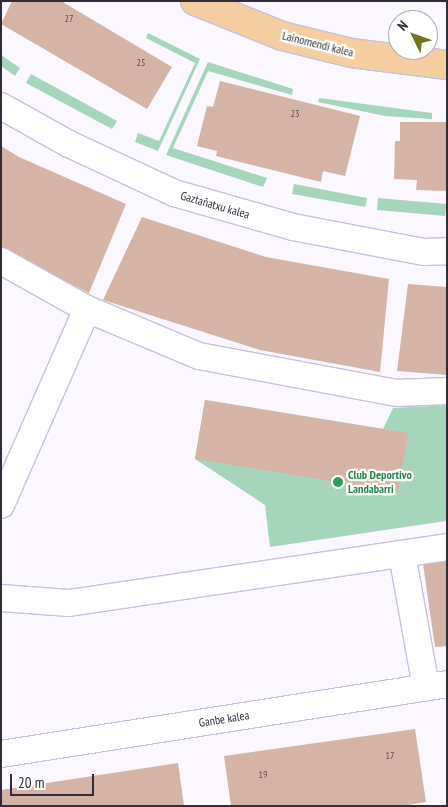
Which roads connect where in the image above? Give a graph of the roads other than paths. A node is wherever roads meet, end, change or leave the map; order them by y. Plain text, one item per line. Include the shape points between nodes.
1 (195, 1) edge
2 (447, 66) edge
3 (1, 106) edge
4 (447, 251) edge
5 (1, 261) edge
6 (87, 309) junction
7 (447, 391) edge
8 (1, 505) edge
9 (447, 547) edge
10 (402, 554) junction
11 (1, 598) edge
12 (436, 686) edge
13 (1, 754) edge

1 - 2 main road, Lainomendi kalea via 282,36 351,53
3 - 4 street, Gaztañatxu kalea via 68,144 174,193 293,227 424,252
5 - 6 street
6 - 7 street via 199,356 397,394
6 - 8 street
9 - 10 street
10 - 11 street via 70,603
10 - 12 street
12 - 13 street, Ganbe kalea

